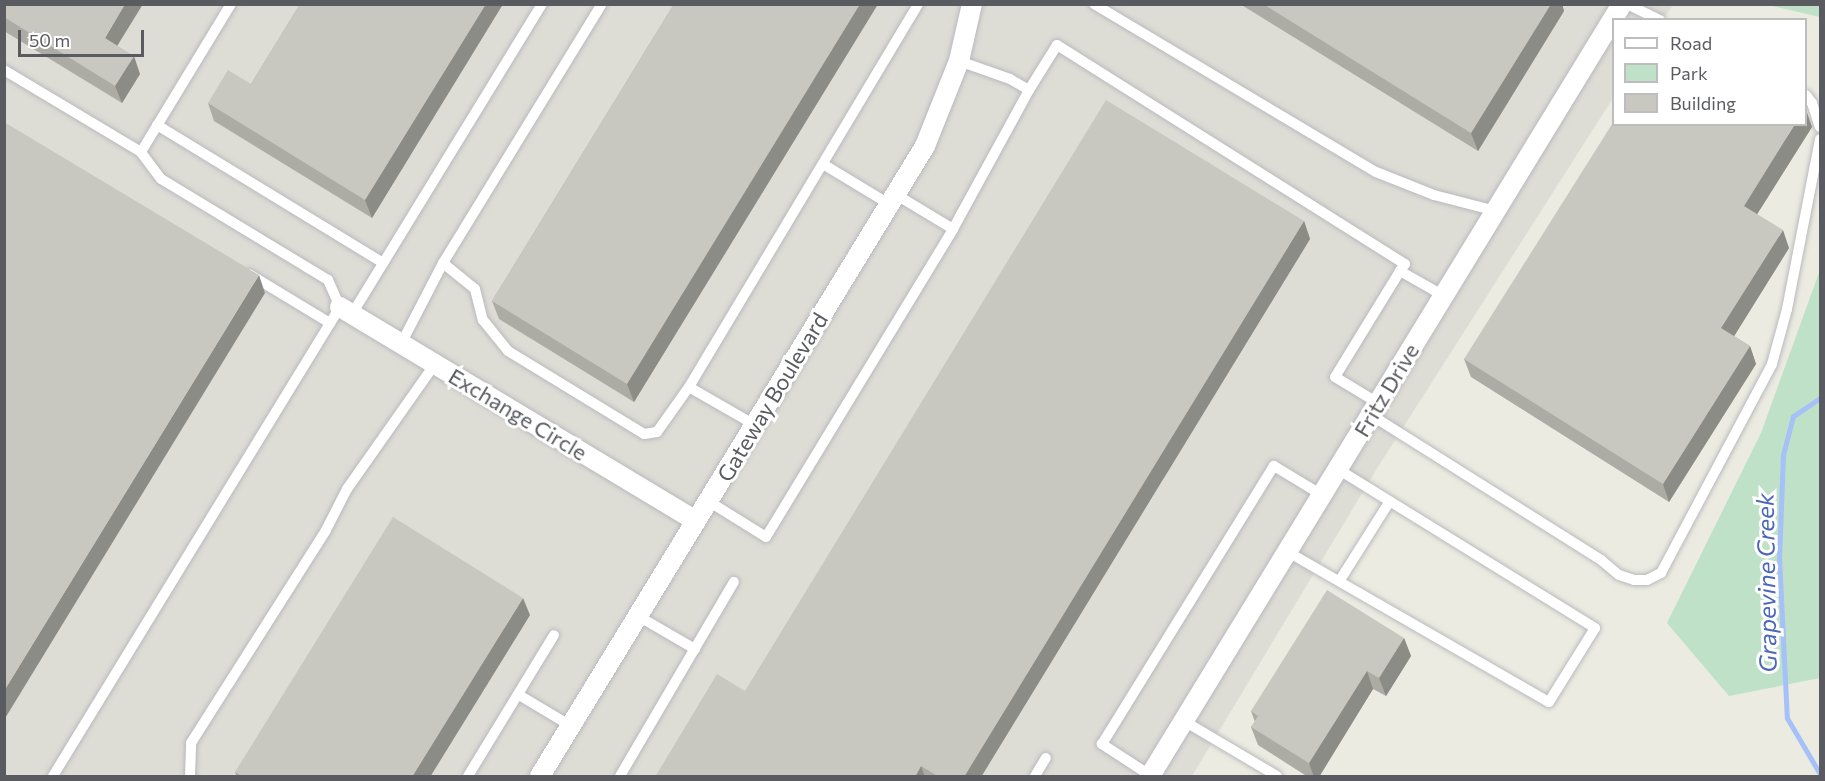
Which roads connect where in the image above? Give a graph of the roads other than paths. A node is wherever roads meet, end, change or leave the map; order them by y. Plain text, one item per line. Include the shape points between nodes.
1 (231, 4) edge
2 (542, 4) edge
3 (602, 4) edge
4 (918, 4) edge
5 (972, 4) edge
6 (1094, 4) edge
7 (1622, 4) edge
8 (1627, 4) edge
9 (1613, 18) edge
10 (1656, 18) edge
11 (1612, 20) edge
12 (959, 61) junction
13 (4, 70) edge
14 (1029, 90) junction
15 (1807, 96) edge
16 (157, 125) junction
17 (1821, 127) edge
18 (1821, 139) edge
19 (141, 152) junction
20 (823, 164) junction
21 (892, 199) junction
22 (1496, 211) junction
23 (953, 229) junction
24 (383, 263) junction
25 (443, 263) junction
26 (238, 268) edge
27 (1400, 271) junction
28 (1444, 297) junction
29 (341, 315) junction
30 (401, 344) junction
31 (435, 364) junction
32 (689, 387) junction
33 (1375, 409) junction
34 (755, 425) junction
35 (1338, 469) junction
36 (1322, 495) junction
37 (708, 501) junction
38 (1390, 501) junction
39 (696, 520) junction
40 (1288, 552) junction
41 (1340, 580) junction
42 (734, 582) dead end
43 (638, 616) junction
44 (554, 634) dead end
45 (694, 649) junction
46 (519, 695) junction
47 (1184, 721) junction
48 (571, 726) junction
49 (1046, 758) dead end
50 (1151, 776) edge
51 (53, 777) edge
52 (190, 777) edge
53 (468, 777) edge
54 (540, 777) edge
55 (620, 777) edge
56 (1035, 777) edge
57 (1277, 777) edge

1 - 16 lane
2 - 24 lane
3 - 25 lane
4 - 20 lane
5 - 12 street, Gateway Boulevard
6 - 22 lane via 1376,172 1434,195
7 - 9 street, Fritz Drive
8 - 10 lane
11 - 22 street, Fritz Drive
12 - 14 lane
12 - 21 street, Gateway Boulevard via 925,146
13 - 19 lane
14 - 23 lane
14 - 27 lane via 1057,45 1405,264
15 - 17 lane
16 - 19 lane
16 - 24 lane
18 - 33 lane via 1772,364 1661,573 1647,580 1618,575
19 - 29 lane via 161,179 328,280
20 - 21 lane
20 - 32 lane
21 - 23 lane
21 - 34 street, Gateway Boulevard
22 - 28 street, Fritz Drive
23 - 37 lane via 766,537
24 - 29 lane
25 - 30 lane
25 - 32 lane via 475,289 483,320 508,351 644,434 657,432
26 - 29 lane
27 - 28 lane
27 - 33 lane via 1335,377
28 - 33 street, Fritz Drive
29 - 30 street, Exchange Circle
29 - 51 lane
30 - 31 street, Exchange Circle
31 - 39 street, Exchange Circle
31 - 52 lane via 346,489 326,530 191,743
32 - 34 lane
33 - 35 street, Fritz Drive
34 - 37 street, Gateway Boulevard
35 - 36 street, Fritz Drive
35 - 38 lane
36 - 40 street, Fritz Drive
36 - 50 lane via 1274,466 1102,744
37 - 39 street, Gateway Boulevard
38 - 41 lane
38 - 41 lane via 1595,628 1549,702
39 - 43 street, Gateway Boulevard
40 - 41 lane
40 - 47 street, Fritz Drive
42 - 45 lane
43 - 45 lane
43 - 48 street, Gateway Boulevard
44 - 46 lane
45 - 55 lane
46 - 48 lane
46 - 53 lane
47 - 50 street, Fritz Drive
47 - 57 lane
48 - 54 street, Gateway Boulevard
49 - 56 lane

